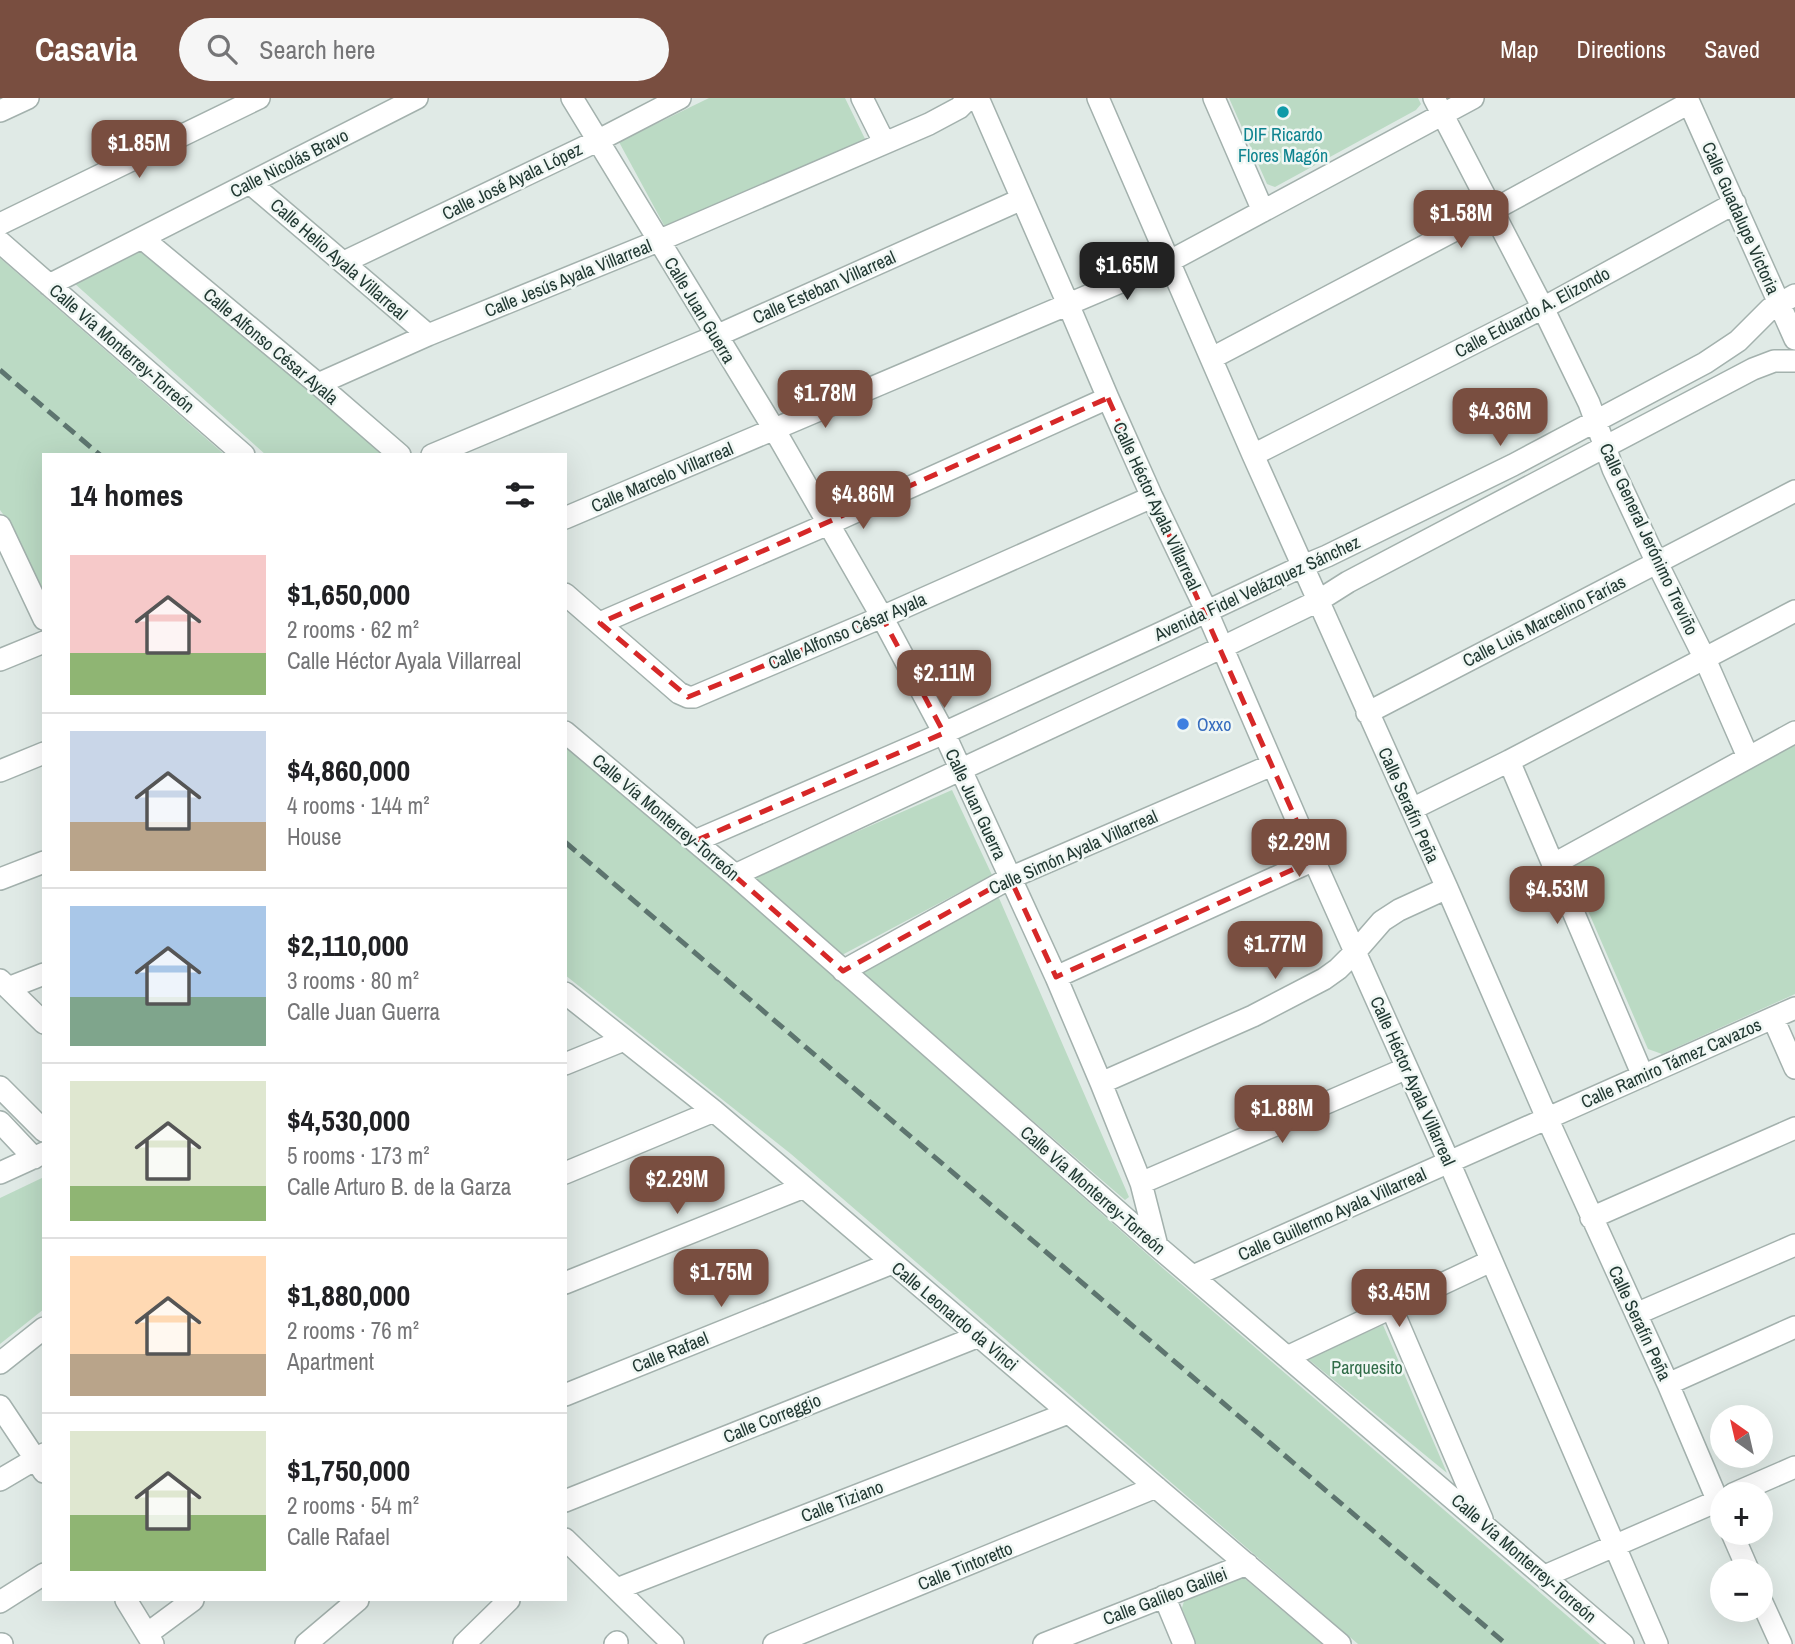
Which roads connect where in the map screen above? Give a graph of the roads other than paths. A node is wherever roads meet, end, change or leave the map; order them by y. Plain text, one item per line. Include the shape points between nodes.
1 (28, 98) edge
2 (417, 98) edge
3 (572, 98) edge
4 (680, 98) edge
5 (862, 98) edge
6 (969, 98) edge
7 (978, 98) edge
8 (1098, 98) edge
9 (1214, 98) edge
10 (1473, 98) edge
11 (1688, 100) edge
12 (247, 101) edge
13 (1438, 106) edge
14 (0, 111) edge
15 (597, 141) junction
16 (884, 142) junction
17 (250, 183) junction
18 (1022, 198) junction
19 (1735, 203) junction
20 (1493, 210) junction
21 (1263, 211) junction
22 (0, 223) edge
23 (142, 238) junction
24 (658, 241) junction
25 (0, 242) edge
26 (1170, 261) junction
27 (344, 262) junction
28 (49, 285) junction
29 (1787, 299) edge
30 (1068, 304) junction
31 (1543, 308) junction
32 (428, 335) junction
33 (716, 336) junction
34 (1795, 339) edge
35 (1212, 358) junction
36 (1795, 361) edge
37 (318, 384) junction
38 (1108, 398) junction
39 (1596, 420) junction
40 (774, 429) junction
41 (1605, 446) junction
42 (242, 453) edge
43 (398, 453) edge
44 (437, 453) edge
45 (1254, 455) junction
46 (1795, 491) edge
47 (1152, 497) junction
48 (567, 516) edge
49 (828, 524) junction
50 (3, 540) edge
51 (1657, 563) junction
52 (1303, 566) junction
53 (567, 596) edge
54 (1318, 601) junction
55 (1795, 611) edge
56 (1207, 612) junction
57 (42, 615) edge
58 (881, 617) junction
59 (600, 623) junction
60 (42, 643) edge
61 (1223, 648) junction
62 (1705, 659) junction
63 (0, 660) edge
64 (1367, 713) junction
65 (1795, 732) edge
66 (944, 733) junction
67 (567, 734) edge
68 (42, 754) edge
69 (1748, 757) junction
70 (1509, 761) junction
71 (1272, 765) junction
72 (961, 769) junction
73 (0, 771) edge
74 (1412, 809) junction
75 (695, 841) junction
76 (1314, 860) junction
77 (42, 863) edge
78 (1554, 864) junction
79 (735, 875) junction
80 (1010, 878) junction
81 (0, 879) edge
82 (1447, 888) junction
83 (1355, 952) junction
84 (843, 971) junction
85 (42, 974) edge
86 (1056, 977) junction
87 (4, 984) edge
88 (567, 995) edge
89 (1795, 1008) edge
90 (1773, 1018) junction
91 (42, 1021) edge
92 (624, 1040) junction
93 (567, 1063) edge
94 (1407, 1068) junction
95 (1795, 1068) edge
96 (1643, 1076) junction
97 (1101, 1083) junction
98 (0, 1087) edge
99 (36, 1110) edge
100 (714, 1111) junction
101 (1547, 1118) junction
102 (1, 1124) edge
103 (1795, 1128) edge
104 (39, 1156) edge
105 (1449, 1162) junction
106 (567, 1171) edge
107 (0, 1173) edge
108 (1141, 1184) junction
109 (804, 1187) junction
110 (1591, 1218) junction
111 (1795, 1245) edge
112 (1157, 1247) junction
113 (1491, 1261) junction
114 (892, 1263) junction
115 (1193, 1276) junction
116 (567, 1282) edge
117 (1392, 1309) junction
118 (1636, 1314) junction
119 (1795, 1326) edge
120 (42, 1330) edge
121 (979, 1336) junction
122 (1287, 1357) junction
123 (0, 1363) edge
124 (1668, 1384) junction
125 (567, 1394) edge
126 (0, 1406) edge
127 (1068, 1413) junction
128 (41, 1462) edge
129 (1795, 1467) edge
130 (0, 1480) edge
131 (1715, 1482) edge
132 (1765, 1482) edge
133 (1156, 1488) junction
134 (567, 1500) edge
135 (1710, 1508) edge
136 (1484, 1524) junction
137 (567, 1541) edge
138 (1616, 1546) junction
139 (1247, 1564) junction
140 (42, 1575) edge
141 (1545, 1577) junction
142 (617, 1589) junction
143 (1164, 1596) junction
144 (127, 1601) edge
145 (192, 1601) edge
146 (357, 1601) edge
147 (508, 1601) edge
148 (0, 1602) edge
149 (1771, 1622) edge
150 (150, 1639) edge
151 (1072, 1639) edge
152 (306, 1644) edge
153 (464, 1644) edge
154 (673, 1644) edge
155 (774, 1644) edge
156 (1044, 1644) edge
157 (1184, 1644) edge
158 (1340, 1644) edge
159 (1623, 1644) edge
160 (1657, 1644) edge
161 (1781, 1644) edge

1 - 14 street
2 - 17 street, Calle Nicolás Bravo
3 - 15 street, Calle Juan Guerra
4 - 15 street, Calle José Ayala López
5 - 16 street
6 - 16 street, Calle Jesús Ayala Villarreal via 947,116
7 - 18 street, Calle Héctor Ayala Villarreal
8 - 26 street, Calle Serafín Peña
9 - 21 street
10 - 13 street, Calle Marcelo Villarreal
11 - 19 street, Calle Guadalupe Victoria
11 - 20 street
12 - 22 street
13 - 20 street, Calle General Jerónimo Treviño
13 - 21 street, Calle Marcelo Villarreal
15 - 24 street, Calle Juan Guerra
15 - 27 street, Calle José Ayala López
16 - 24 street, Calle Jesús Ayala Villarreal
17 - 23 street, Calle Nicolás Bravo
17 - 27 street, Calle Helio Ayala Villarreal
18 - 30 street, Calle Héctor Ayala Villarreal
18 - 33 street, Calle Esteban Villarreal
19 - 29 street, Calle Guadalupe Victoria
19 - 31 street, Calle Eduardo A. Elizondo
20 - 31 street, Calle General Jerónimo Treviño
20 - 35 street
21 - 26 street, Calle Marcelo Villarreal
23 - 28 street, Calle Nicolás Bravo
23 - 37 street, Calle Alfonso César Ayala
24 - 32 street, Calle Jesús Ayala Villarreal
24 - 33 street, Calle Juan Guerra
25 - 28 street, Calle Vía Monterrey-Torreón
26 - 30 street, Calle Marcelo Villarreal
26 - 35 street, Calle Serafín Peña
27 - 32 street, Calle Helio Ayala Villarreal
28 - 42 street, Calle Vía Monterrey-Torreón
29 - 34 street, Calle Guadalupe Victoria
29 - 39 street, Avenida Fidel Velázquez Sánchez via 1724,351
30 - 38 street, Calle Héctor Ayala Villarreal
30 - 40 street, Calle Marcelo Villarreal
31 - 39 street, Calle General Jerónimo Treviño
31 - 45 street, Calle Eduardo A. Elizondo
32 - 37 street, Calle Jesús Ayala Villarreal
33 - 40 street, Calle Juan Guerra
33 - 44 street, Calle Esteban Villarreal
35 - 45 street, Calle Serafín Peña
36 - 41 street, Avenida Fidel Velázquez Sánchez via 1774,361 1753,369
37 - 43 street, Calle Alfonso César Ayala
38 - 47 street, Calle Héctor Ayala Villarreal
38 - 49 street
39 - 41 street, Calle General Jerónimo Treviño
39 - 52 street, Avenida Fidel Velázquez Sánchez
40 - 48 street, Calle Marcelo Villarreal
40 - 49 street, Calle Juan Guerra
41 - 51 street, Calle General Jerónimo Treviño
41 - 54 street, Avenida Fidel Velázquez Sánchez
45 - 52 street, Calle Serafín Peña
46 - 51 street, Calle Luis Marcelino Farías
47 - 56 street, Calle Héctor Ayala Villarreal
47 - 58 street, Calle Alfonso César Ayala
49 - 58 street, Calle Juan Guerra
49 - 59 street
50 - 57 street
51 - 62 street, Calle General Jerónimo Treviño
51 - 64 street, Calle Luis Marcelino Farías
52 - 54 street, Calle Serafín Peña
52 - 56 street, Avenida Fidel Velázquez Sánchez
53 - 59 street, Calle Alfonso César Ayala
54 - 61 street, Avenida Fidel Velázquez Sánchez
54 - 64 street, Calle Serafín Peña
55 - 62 street
56 - 61 street, Calle Héctor Ayala Villarreal
56 - 66 street, Avenida Fidel Velázquez Sánchez
58 - 59 street, Calle Alfonso César Ayala via 688,697
58 - 66 street, Calle Juan Guerra
60 - 63 street
61 - 71 street, Calle Héctor Ayala Villarreal
61 - 72 street, Avenida Fidel Velázquez Sánchez
62 - 69 street, Calle General Jerónimo Treviño
62 - 70 street
64 - 74 street, Calle Serafín Peña
65 - 69 street
66 - 72 street, Calle Juan Guerra
66 - 75 street, Avenida Fidel Velázquez Sánchez
67 - 75 street, Calle Vía Monterrey-Torreón
68 - 73 street
69 - 78 street
70 - 74 street
70 - 78 street
71 - 76 street, Calle Héctor Ayala Villarreal
71 - 80 street, Calle Simón Ayala Villarreal
72 - 79 street, Avenida Fidel Velázquez Sánchez
72 - 80 street, Calle Juan Guerra
74 - 82 street, Calle Serafín Peña
75 - 79 street, Calle Vía Monterrey-Torreón
76 - 83 street, Calle Héctor Ayala Villarreal
76 - 86 street
77 - 81 street
78 - 96 street
79 - 84 street, Calle Vía Monterrey-Torreón
80 - 84 street, Calle Simón Ayala Villarreal
80 - 86 street, Calle Juan Guerra
82 - 83 street via 1382,921
82 - 101 street, Calle Serafín Peña
83 - 94 street, Calle Héctor Ayala Villarreal
83 - 97 street via 1324,979 1273,1006
84 - 112 street, Calle Vía Monterrey-Torreón
85 - 87 street
86 - 97 street, Calle Juan Guerra
87 - 91 street
88 - 92 street, Calle Leonardo da Vinci
89 - 90 street, Calle Ramiro Támez Cavazos
90 - 95 street
90 - 96 street, Calle Ramiro Támez Cavazos
92 - 93 street
92 - 100 street, Calle Leonardo da Vinci
94 - 105 street, Calle Héctor Ayala Villarreal
94 - 108 street
96 - 101 street, Calle Ramiro Támez Cavazos
97 - 108 street, Calle Juan Guerra
98 - 99 street
99 - 102 street
100 - 106 street
100 - 109 street, Calle Leonardo da Vinci
101 - 105 street, Calle Guillermo Ayala Villarreal
101 - 110 street, Calle Serafín Peña
102 - 104 street
103 - 110 street
104 - 107 street
105 - 113 street, Calle Héctor Ayala Villarreal
105 - 115 street, Calle Guillermo Ayala Villarreal
108 - 112 street, Calle Juan Guerra
109 - 114 street, Calle Leonardo da Vinci
109 - 116 street
110 - 118 street, Calle Serafín Peña
111 - 118 street
112 - 115 street, Calle Vía Monterrey-Torreón
113 - 117 street
113 - 138 street, Calle Héctor Ayala Villarreal
114 - 121 street, Calle Leonardo da Vinci
114 - 125 street, Calle Rafael
115 - 122 street, Calle Vía Monterrey-Torreón
117 - 122 street
117 - 136 street
118 - 124 street, Calle Serafín Peña
119 - 124 street
120 - 123 street
121 - 127 street, Calle Leonardo da Vinci
121 - 134 street, Calle Correggio
122 - 136 street, Calle Vía Monterrey-Torreón
124 - 131 street, Calle Serafín Peña
126 - 128 street
127 - 133 street, Calle Leonardo da Vinci
127 - 142 street, Calle Tiziano
128 - 130 street
129 - 132 street
133 - 139 street, Calle Leonardo da Vinci
133 - 155 street, Calle Tintoretto
135 - 138 street
136 - 141 street, Calle Vía Monterrey-Torreón
137 - 142 street
138 - 141 street
138 - 160 street, Calle Héctor Ayala Villarreal
139 - 143 street, Calle Galileo Galilei
139 - 158 street, Calle Leonardo da Vinci
140 - 148 street
141 - 159 street, Calle Vía Monterrey-Torreón
142 - 154 street
143 - 151 street, Calle Galileo Galilei
143 - 157 street
144 - 150 street
145 - 150 street
146 - 152 street
147 - 153 street
149 - 161 street
151 - 156 street, Calle Galileo Galilei

